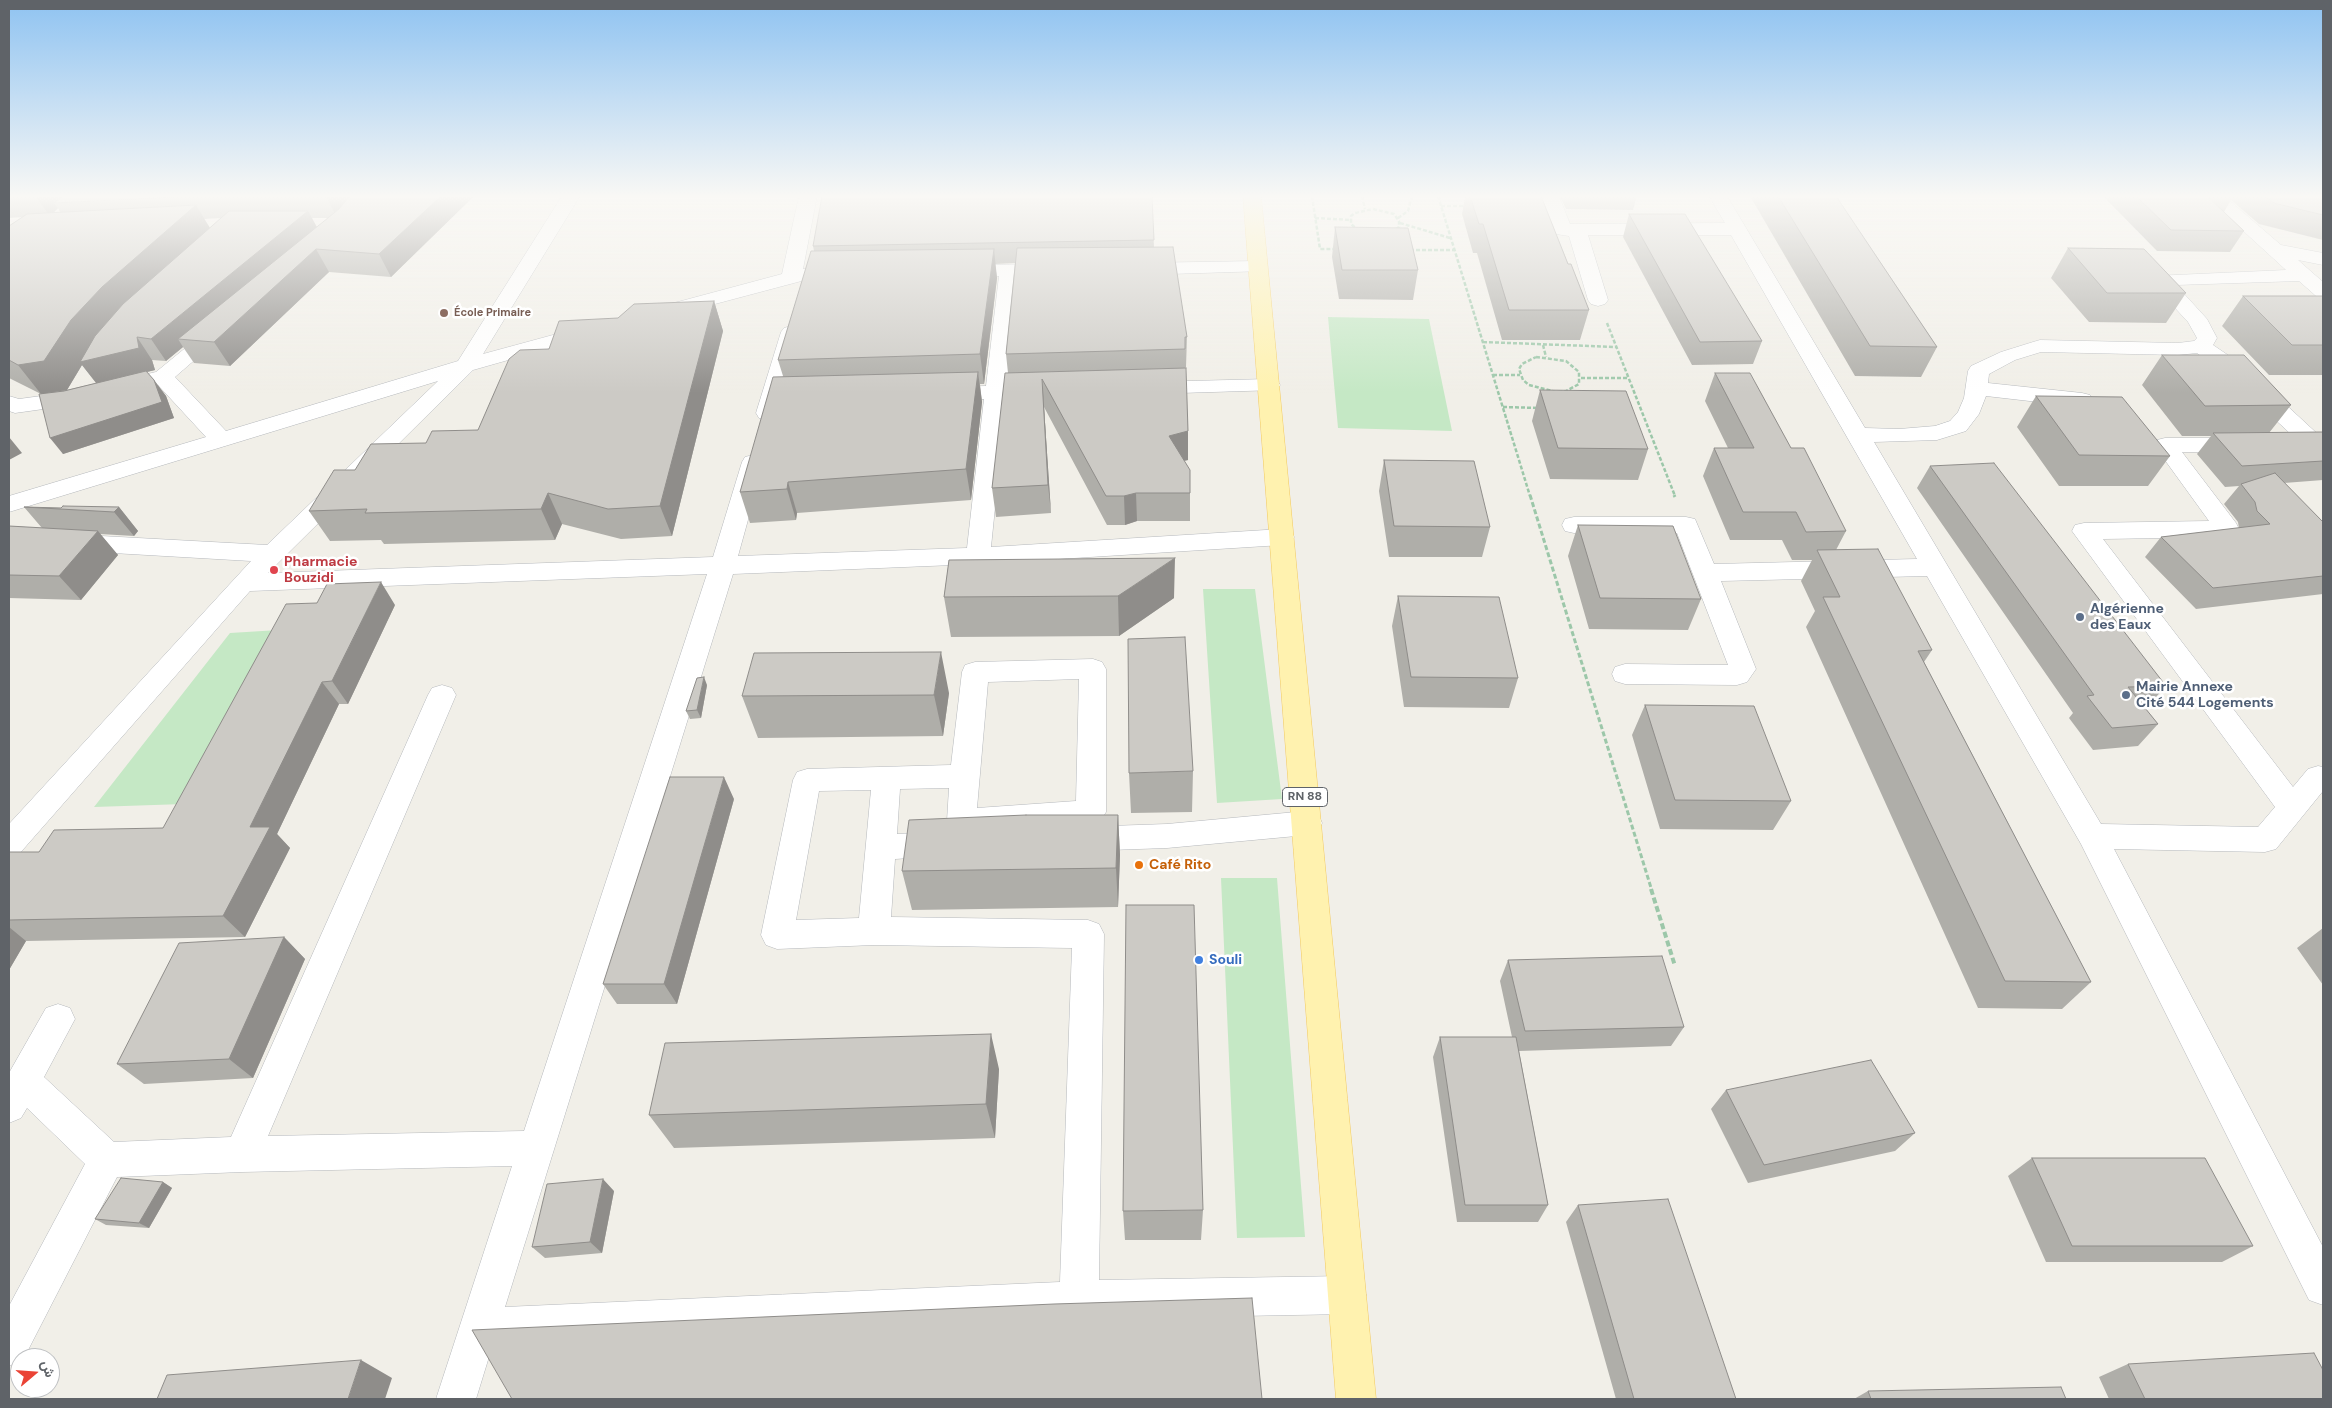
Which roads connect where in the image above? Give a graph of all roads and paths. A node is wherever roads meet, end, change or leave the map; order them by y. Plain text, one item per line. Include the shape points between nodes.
1 (530, 262) edge
2 (802, 262) edge
3 (1257, 262) edge
4 (1459, 262) edge
5 (1587, 262) edge
6 (1756, 262) edge
7 (2290, 262) edge
8 (1257, 267) junction
9 (1118, 269) edge
10 (1009, 270) junction
11 (1069, 270) edge
12 (942, 271) edge
13 (856, 272) edge
14 (2305, 275) junction
15 (799, 290) junction
16 (2323, 292) edge
17 (1598, 300) joint
18 (646, 316) edge
19 (230, 320) edge
20 (608, 327) edge
21 (1483, 342) junction
22 (1543, 344) junction
23 (2201, 346) junction
24 (1616, 347) junction
25 (1546, 357) junction
26 (464, 368) junction
27 (1493, 375) junction
28 (1520, 375) junction
29 (163, 377) junction
30 (1581, 378) junction
31 (1628, 378) junction
32 (1269, 385) junction
33 (1132, 388) edge
34 (1977, 388) junction
35 (1064, 390) edge
36 (996, 392) junction
37 (1556, 392) junction
38 (928, 394) edge
39 (1560, 400) edge
40 (2082, 400) edge
41 (9, 402) edge
42 (1503, 407) junction
43 (1547, 408) edge
44 (1856, 435) junction
45 (222, 440) junction
46 (9, 504) edge
47 (1574, 525) dead end
48 (1686, 525) junction
49 (1282, 537) junction
50 (9, 539) edge
51 (273, 554) junction
52 (978, 556) junction
53 (723, 565) junction
54 (1934, 567) junction
55 (1705, 573) junction
56 (244, 583) junction
57 (1625, 674) dead end
58 (442, 695) dead end
59 (964, 776) junction
60 (2318, 777) dead end
61 (886, 778) junction
62 (2292, 808) junction
63 (1307, 822) junction
64 (2092, 836) junction
65 (9, 844) edge
66 (882, 847) junction
67 (874, 931) junction
68 (1675, 966) dead end
69 (58, 1019) dead end
70 (16, 1094) edge
71 (536, 1148) junction
72 (242, 1154) junction
73 (108, 1160) junction
74 (2323, 1286) edge
75 (1347, 1295) junction
76 (1079, 1300) junction
77 (478, 1328) junction
78 (9, 1346) edge
79 (456, 1399) edge
80 (1356, 1399) edge

1 - 26 street
2 - 15 street
3 - 8 main road, RN 88
4 - 21 path
5 - 17 street
6 - 44 street
7 - 14 street
8 - 9 street
8 - 32 main road, RN 88
10 - 11 street
10 - 12 street
10 - 36 street
13 - 15 street
14 - 16 street
14 - 23 street via 2160,280 2197,319 2207,338
15 - 18 street
15 - 53 street via 781,399
17 - 24 path
19 - 29 street
20 - 26 street
21 - 22 path
21 - 27 path
22 - 24 path
22 - 25 path
23 - 34 street via 2178,349 2040,346 2008,356 1979,371
23 - 62 street via 2236,370 2315,444 2165,445 2227,529 2084,531
24 - 31 path
25 - 28 path via 1522,364
25 - 30 path via 1566,361
26 - 45 street
26 - 51 street
27 - 28 path
27 - 42 path
28 - 37 path via 1537,389
29 - 41 street via 15,406
29 - 45 street
30 - 31 path
30 - 37 path via 1574,388
31 - 48 path
32 - 33 street
32 - 49 main road, RN 88
34 - 40 street
34 - 44 street via 1968,414 1958,426 1937,433
35 - 36 street
36 - 38 street
36 - 52 street
37 - 39 path
42 - 43 path
42 - 68 path
44 - 54 street
45 - 46 street
47 - 48 street
48 - 55 street
49 - 52 street
49 - 63 main road, RN 88
50 - 51 street
51 - 56 street
52 - 53 street
53 - 56 street
53 - 71 street
54 - 55 street
54 - 64 street
55 - 57 street via 1742,672 1737,675
56 - 65 street
58 - 72 street
59 - 59 street via 962,821 1091,812 1093,669 975,672
59 - 61 street
60 - 62 street
61 - 66 street
61 - 67 street via 807,780 777,935
62 - 64 street via 2265,840
63 - 66 street via 1167,836
63 - 75 main road, RN 88
64 - 74 street
66 - 67 street
67 - 76 street via 1088,934
69 - 70 street
70 - 73 street
71 - 72 street
71 - 77 street
72 - 73 street
73 - 78 street
75 - 76 street
75 - 80 main road, RN 88
76 - 77 street
77 - 79 street

